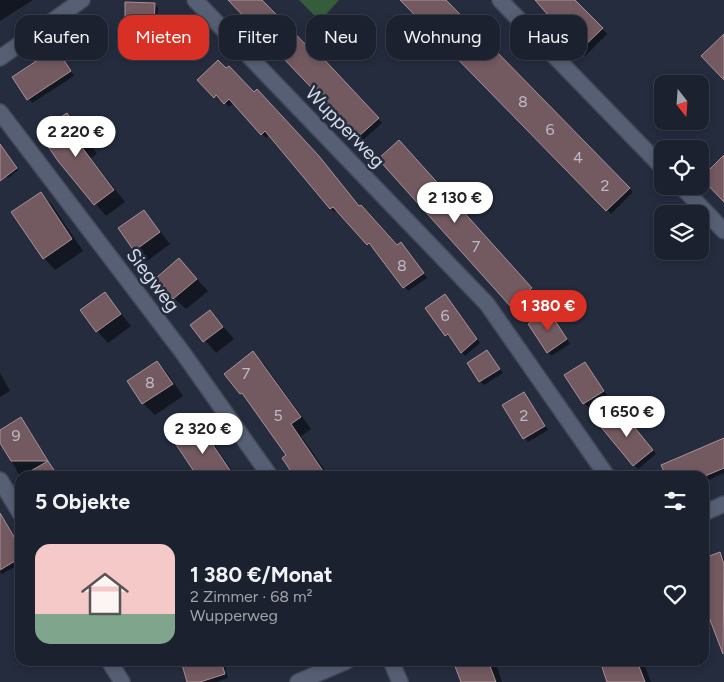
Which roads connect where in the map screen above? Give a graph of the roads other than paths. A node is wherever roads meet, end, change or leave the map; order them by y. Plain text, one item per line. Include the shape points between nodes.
1 (82, 0) edge
2 (195, 0) edge
3 (500, 0) edge
4 (0, 58) edge
5 (0, 112) edge
6 (654, 159) edge
7 (690, 195) edge
8 (724, 231) edge
9 (266, 471) edge
10 (604, 471) edge
11 (0, 480) edge
12 (724, 504) edge
13 (15, 505) edge
14 (709, 510) edge
15 (112, 666) edge
16 (335, 666) edge
17 (393, 666) edge
18 (122, 682) edge
19 (298, 682) edge
20 (400, 682) edge

1 - 4 street
2 - 10 street, Wupperweg via 487,304
3 - 6 street
5 - 9 street, Siegweg via 183,353
7 - 8 street
11 - 13 street
12 - 14 street
15 - 18 street
16 - 19 street
17 - 20 street

